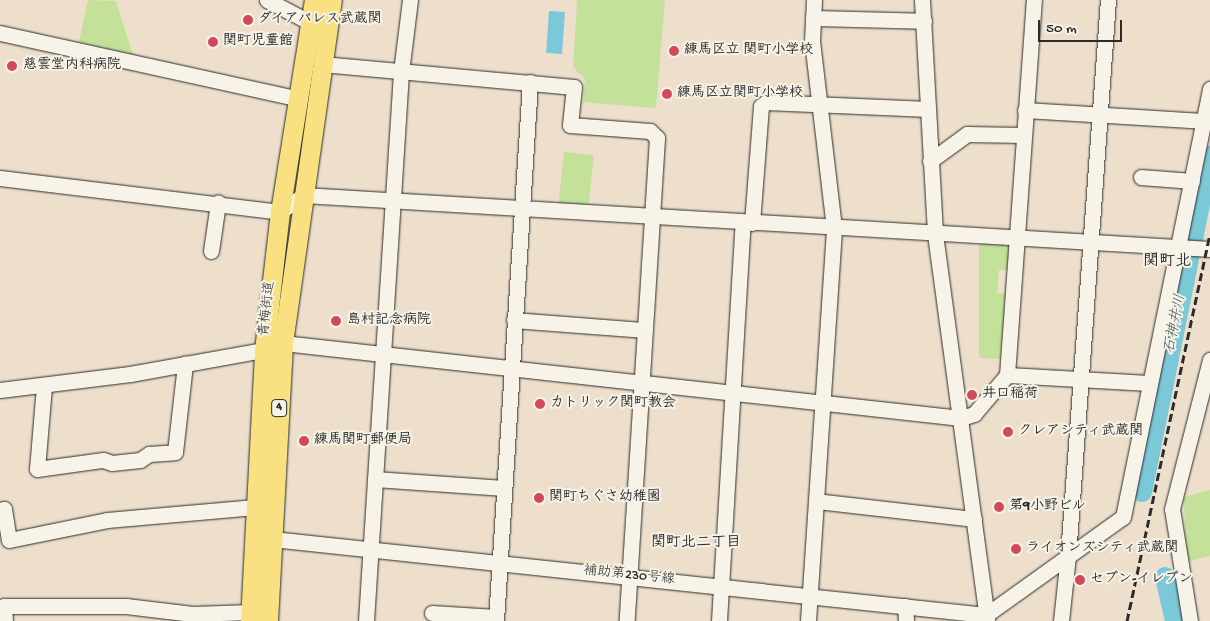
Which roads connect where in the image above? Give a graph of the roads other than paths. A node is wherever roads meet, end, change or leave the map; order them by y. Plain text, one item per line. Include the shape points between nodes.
1 (267, 0) edge
2 (314, 0) edge
3 (332, 0) edge
4 (410, 0) edge
5 (814, 0) edge
6 (922, 0) edge
7 (1034, 0) edge
8 (1108, 0) edge
9 (812, 18) junction
10 (924, 21) junction
11 (311, 23) junction
12 (0, 33) edge
13 (322, 64) junction
14 (401, 72) junction
15 (530, 82) junction
16 (1210, 89) edge
17 (299, 99) junction
18 (820, 106) junction
19 (927, 110) junction
20 (1024, 110) junction
21 (1100, 114) junction
22 (1203, 121) junction
23 (1023, 135) junction
24 (930, 161) junction
25 (1141, 176) dead end
26 (0, 178) edge
27 (1192, 181) junction
28 (303, 195) junction
29 (393, 201) junction
30 (218, 203) junction
31 (521, 209) junction
32 (280, 212) junction
33 (652, 216) junction
34 (748, 222) junction
35 (834, 228) junction
36 (935, 234) junction
37 (1017, 238) junction
38 (1091, 243) junction
39 (1181, 248) junction
40 (1208, 249) edge
41 (211, 252) dead end
42 (514, 320) junction
43 (645, 330) junction
44 (283, 343) junction
45 (264, 350) junction
46 (383, 356) junction
47 (1210, 360) edge
48 (185, 364) junction
49 (512, 369) junction
50 (1008, 375) junction
51 (1081, 379) junction
52 (1150, 383) junction
53 (642, 384) junction
54 (44, 386) junction
55 (0, 390) edge
56 (732, 393) junction
57 (822, 404) junction
58 (961, 418) junction
59 (375, 479) junction
60 (504, 488) junction
61 (816, 501) junction
62 (255, 507) junction
63 (0, 510) edge
64 (974, 519) junction
65 (263, 538) junction
66 (370, 548) junction
67 (1068, 556) junction
68 (500, 564) junction
69 (629, 576) junction
70 (721, 586) junction
71 (810, 595) junction
72 (905, 606) junction
73 (432, 613) dead end
74 (250, 616) edge
75 (986, 618) edge
76 (496, 619) edge
77 (5, 621) edge
78 (268, 621) edge
79 (366, 621) edge
80 (627, 621) edge
81 (719, 621) edge
82 (808, 621) edge
83 (906, 621) edge
84 (1061, 621) edge
85 (1190, 621) edge

1 - 11 street
2 - 11 main road, 青梅街道 / 4
3 - 13 main road, 青梅街道 / 4
4 - 14 street
5 - 9 street
6 - 10 street
7 - 20 street
8 - 21 street
9 - 10 street
9 - 18 street
10 - 19 street
11 - 17 main road, 青梅街道 / 4
12 - 17 street
13 - 14 street
13 - 28 main road, 青梅街道 / 4
14 - 15 street
14 - 29 street
15 - 31 street
15 - 33 street via 574,87 570,125 650,132 657,138
16 - 22 street
17 - 32 main road, 青梅街道 / 4
18 - 19 street
18 - 34 street via 767,102 760,106
18 - 35 street
19 - 24 street
20 - 21 street
20 - 23 street
21 - 22 street
21 - 38 street
22 - 27 street
23 - 24 street via 967,134
23 - 37 street
24 - 36 street
25 - 27 street
26 - 30 street
27 - 39 street
28 - 29 street
28 - 32 street
28 - 44 main road, 青梅街道 / 4
29 - 31 street
29 - 46 street
30 - 32 street
30 - 41 street
31 - 33 street
31 - 42 street
32 - 45 main road, 青梅街道 / 4
33 - 34 street
33 - 43 street
34 - 35 street
34 - 56 street
35 - 36 street
35 - 57 street
36 - 37 street
36 - 58 street
37 - 38 street
37 - 50 street
38 - 39 street
38 - 51 street
39 - 40 street
39 - 52 street
42 - 43 street
42 - 49 street
43 - 53 street
44 - 46 street
44 - 65 main road, 青梅街道 / 4
45 - 48 street
45 - 62 main road, 青梅街道 / 4
46 - 49 street
46 - 59 street
47 - 85 street via 1172,509
48 - 54 street
48 - 54 street via 175,452 149,454 140,460 103,460 37,469
49 - 53 street
49 - 60 street
50 - 51 street
50 - 58 street via 974,414
51 - 52 street
51 - 67 street
52 - 67 street via 1120,520
53 - 56 street
53 - 69 street
54 - 55 street
56 - 57 street
56 - 70 street
57 - 58 street
57 - 61 street
58 - 64 street
59 - 60 street
59 - 66 street
60 - 68 street
61 - 64 street
61 - 71 street
62 - 63 street via 107,520 8,540 4,509
62 - 65 main road, 青梅街道 / 4
64 - 75 street
65 - 66 street, 補助第230号線
65 - 74 main road, 青梅街道 / 4
65 - 78 main road, 青梅街道 / 4
66 - 68 street, 補助第230号線
66 - 79 street
67 - 75 street
67 - 84 street
68 - 69 street, 補助第230号線
68 - 76 street
69 - 70 street, 補助第230号線
69 - 80 street
70 - 71 street, 補助第230号線
70 - 81 street
71 - 72 street, 補助第230号線
71 - 82 street
72 - 75 street, 補助第230号線
72 - 83 street
73 - 76 street
74 - 77 street via 193,614 126,606 4,606

